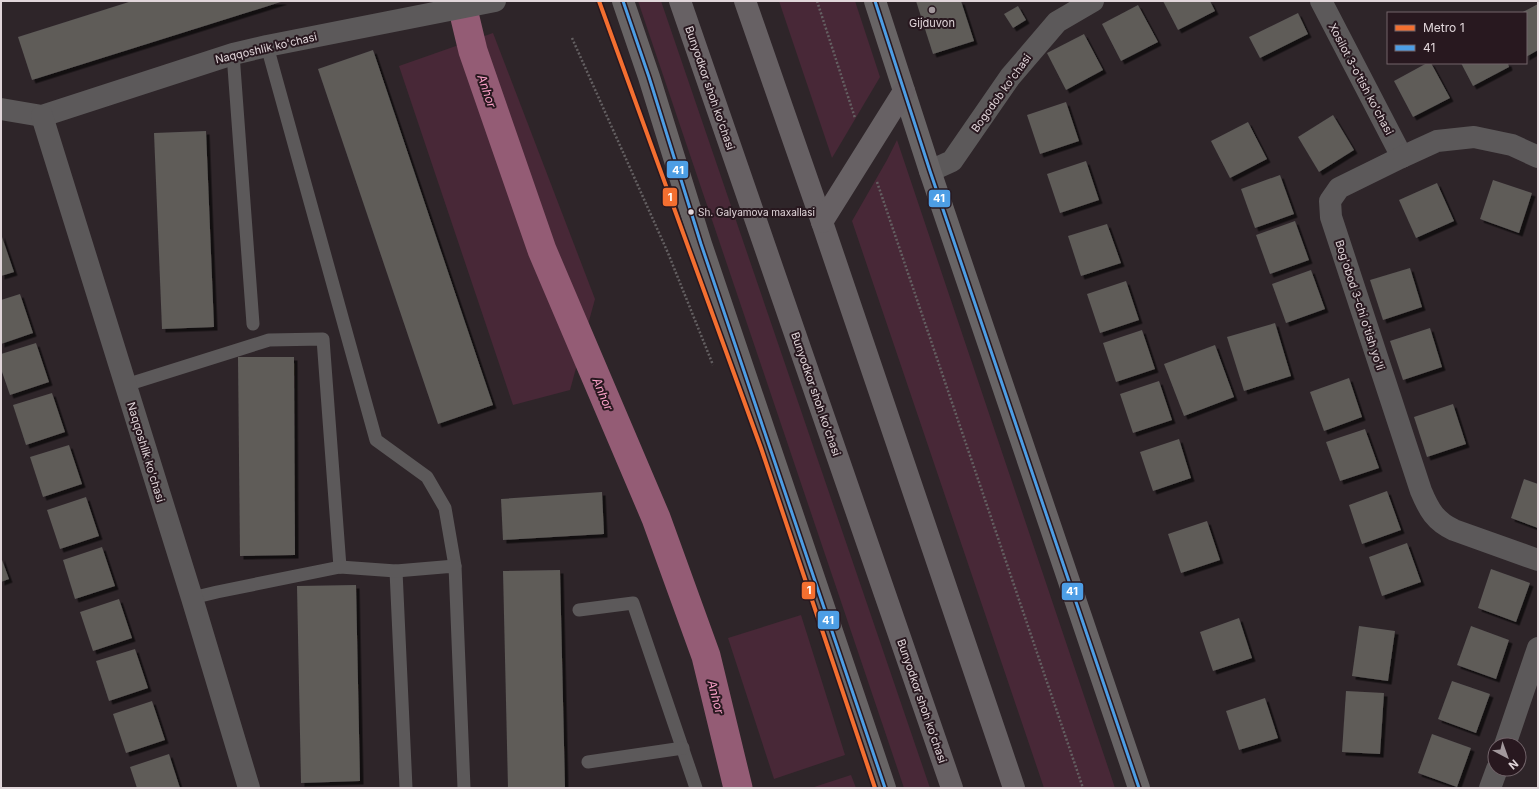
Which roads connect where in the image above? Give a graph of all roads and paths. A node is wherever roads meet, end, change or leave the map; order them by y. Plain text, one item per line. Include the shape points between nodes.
1 (494, 1) edge
2 (623, 1) edge
3 (680, 1) edge
4 (745, 1) edge
5 (817, 1) edge
6 (875, 1) edge
7 (1093, 1) edge
8 (1321, 1) edge
9 (572, 38) dead end
10 (267, 46) junction
11 (233, 54) junction
12 (904, 91) junction
13 (1, 109) edge
14 (42, 116) junction
15 (855, 118) dead end
16 (1402, 156) junction
17 (1538, 157) edge
18 (930, 171) junction
19 (876, 179) dead end
20 (822, 222) junction
21 (253, 324) dead end
22 (715, 369) dead end
23 (126, 385) junction
24 (1538, 560) edge
25 (454, 566) junction
26 (340, 567) junction
27 (396, 571) junction
28 (192, 598) junction
29 (579, 610) dead end
30 (1538, 648) edge
31 (1508, 737) edge
32 (683, 748) junction
33 (588, 762) dead end
34 (1494, 777) edge
35 (249, 788) edge
36 (406, 788) edge
37 (464, 788) edge
38 (696, 788) edge
39 (885, 788) edge
40 (952, 788) edge
41 (1014, 788) edge
42 (1083, 788) edge
43 (1139, 788) edge
44 (1490, 788) edge

1 - 10 street, Naqqoshlik ko'chasi
2 - 39 street via 699,237
3 - 40 main road, Bunyodkor shoh ko'chasi
4 - 20 main road
5 - 15 path
6 - 12 street
7 - 18 street, Bogodob ko'chasi via 1057,22 1010,77 952,161
8 - 16 street, Xosilot 3-o'tish ko'chasi
9 - 22 path via 668,253
10 - 11 street, Naqqoshlik ko'chasi
10 - 25 lane via 376,440 427,477 445,508
11 - 14 street, Naqqoshlik ko'chasi
11 - 21 lane
12 - 18 street
12 - 20 main road
13 - 14 street, Naqqoshlik ko'chasi
14 - 23 street, Naqqoshlik ko'chasi
16 - 17 street, Bog'obod 3-chi o'tish yo'li via 1437,141 1474,137 1512,145
16 - 24 street, Bog'obod 3-chi o'tish yo'li via 1339,188 1330,201 1331,217 1421,491 1435,518 1443,525
18 - 43 street
19 - 42 path
20 - 41 main road
23 - 26 lane via 269,340 322,339
23 - 28 street, Naqqoshlik ko'chasi
25 - 27 lane
25 - 37 lane
26 - 27 lane
26 - 28 lane
27 - 36 lane
28 - 35 street, Naqqoshlik ko'chasi
29 - 32 lane via 633,603
30 - 31 street
32 - 33 lane
32 - 38 lane
34 - 44 street

